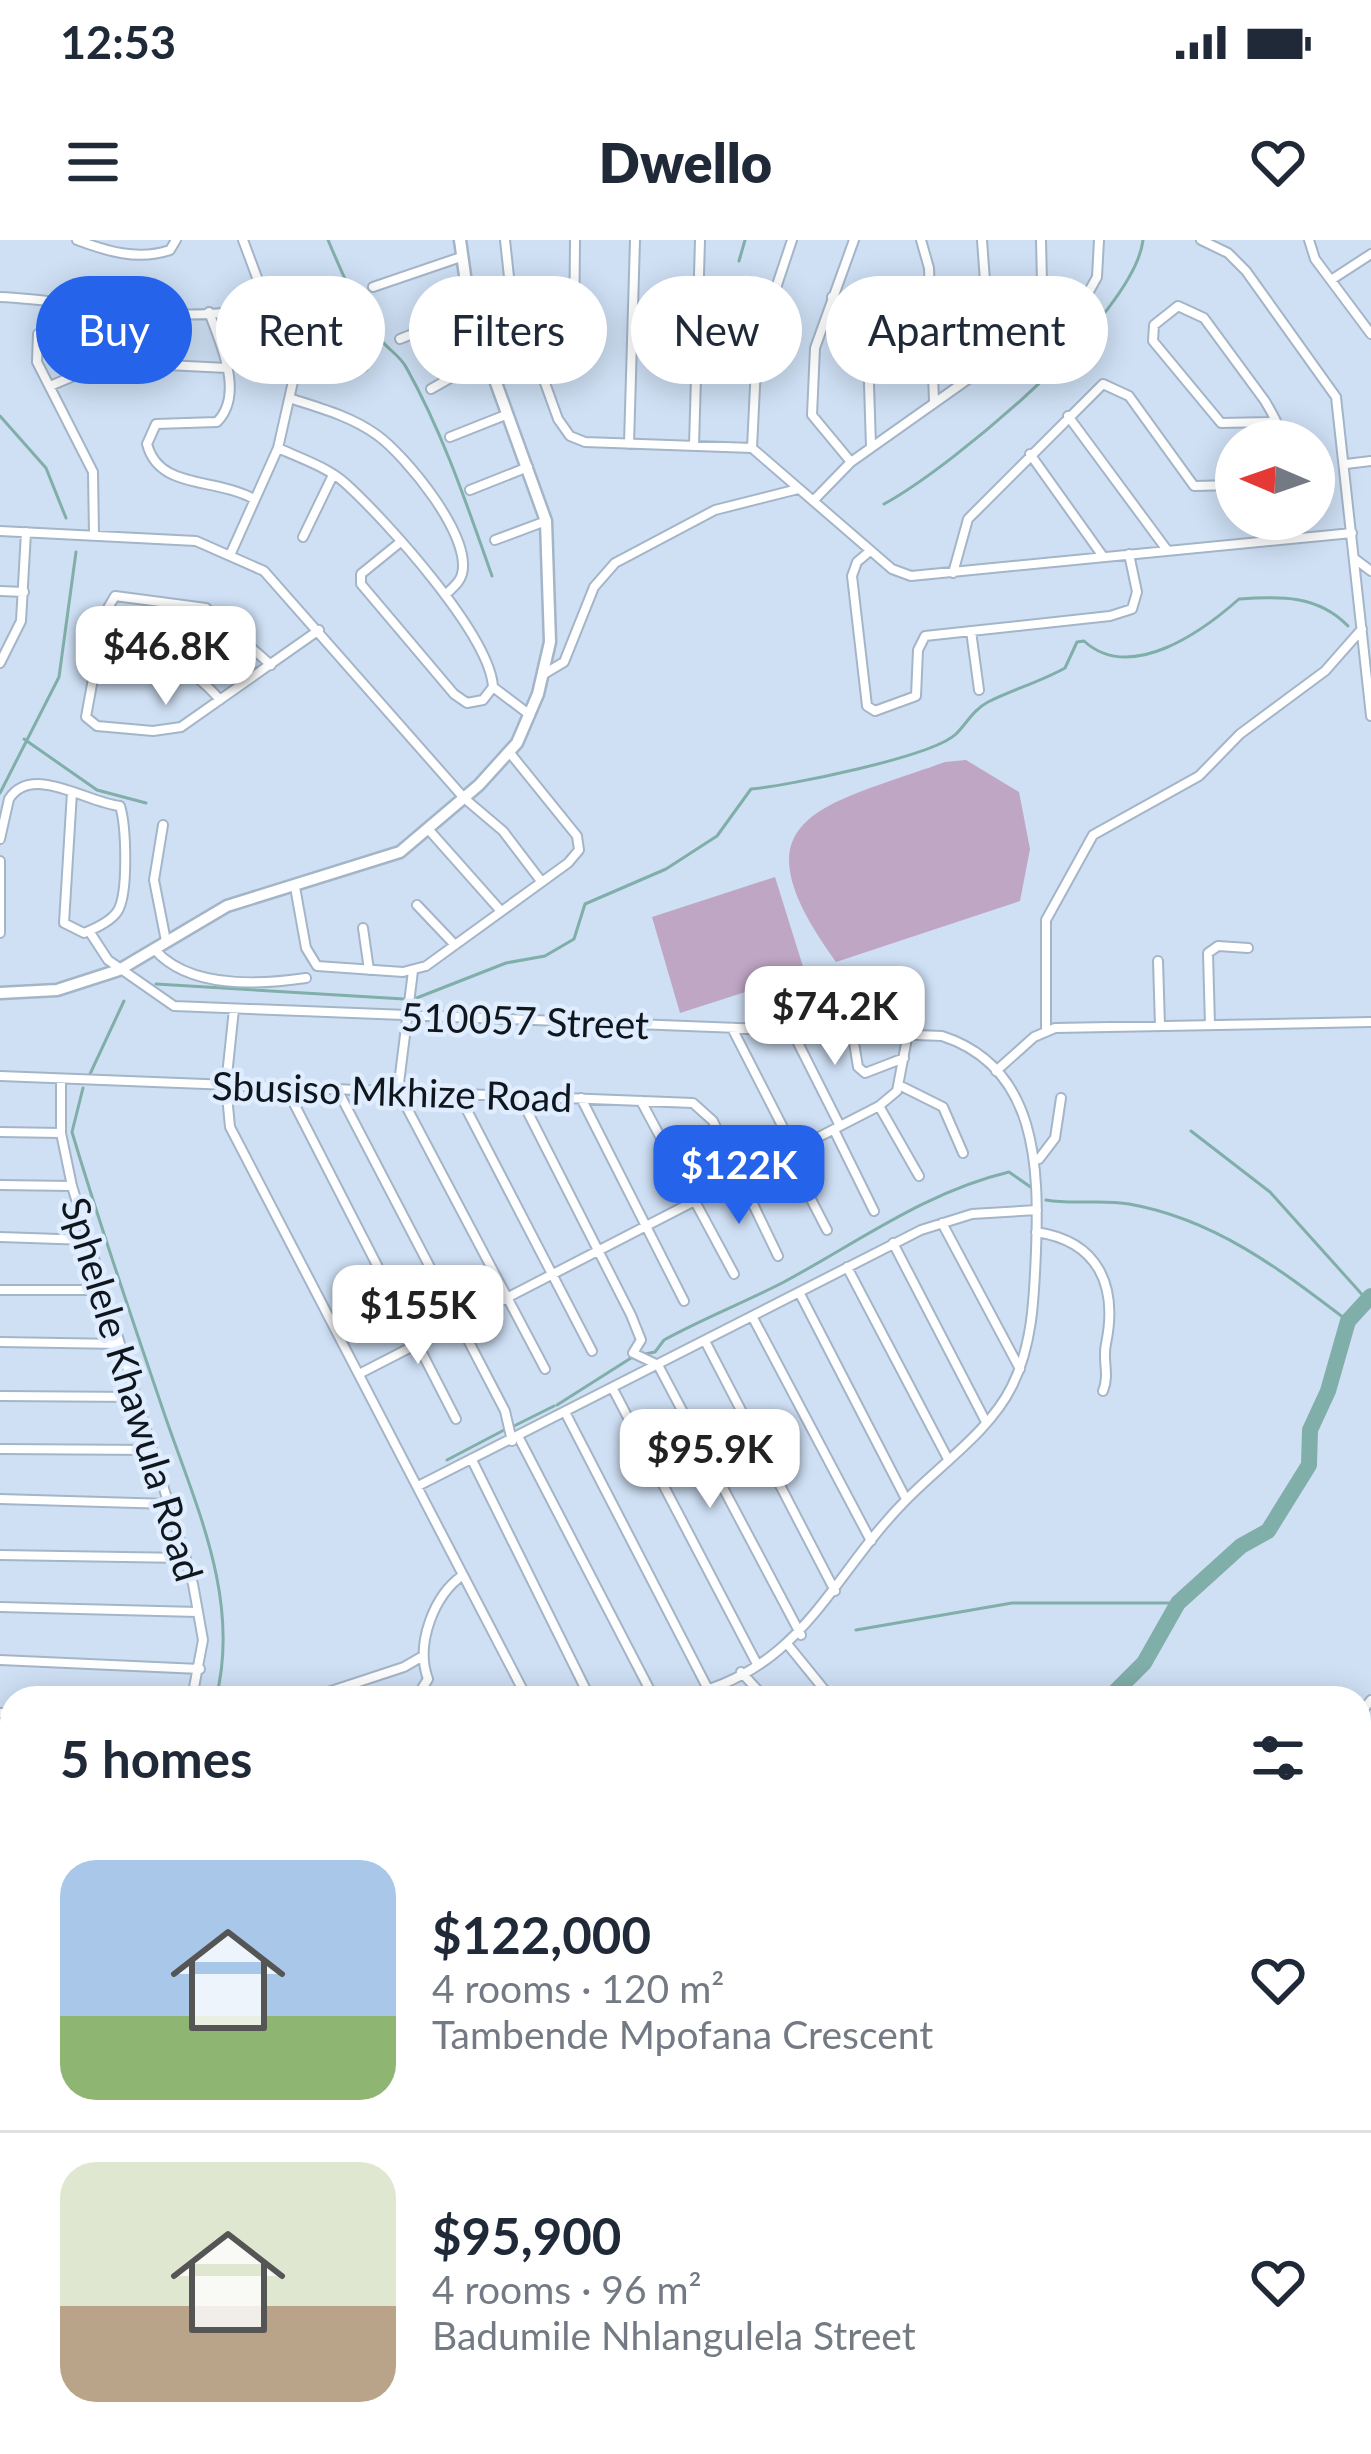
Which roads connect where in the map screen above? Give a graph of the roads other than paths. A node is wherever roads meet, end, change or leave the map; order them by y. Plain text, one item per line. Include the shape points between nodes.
1 (77, 240) edge
2 (176, 240) edge
3 (243, 240) edge
4 (460, 240) edge
5 (505, 240) edge
6 (575, 240) edge
7 (635, 240) edge
8 (700, 240) edge
9 (792, 240) edge
10 (854, 240) edge
11 (921, 240) edge
12 (982, 240) edge
13 (1041, 240) edge
14 (1099, 240) edge
15 (1201, 240) edge
16 (1309, 240) edge
17 (1221, 244) edge
18 (1371, 254) edge
19 (461, 257) junction
20 (257, 276) edge
21 (464, 276) edge
22 (509, 276) edge
23 (575, 276) edge
24 (840, 276) edge
25 (985, 276) edge
26 (1041, 276) edge
27 (1095, 276) edge
28 (1330, 280) junction
29 (385, 283) edge
30 (0, 296) edge
31 (216, 311) edge
32 (209, 312) junction
33 (826, 315) edge
34 (216, 334) edge
35 (1371, 334) edge
36 (409, 335) edge
37 (400, 339) dead end
38 (216, 367) edge
39 (228, 384) edge
40 (290, 384) edge
41 (440, 384) edge
42 (498, 384) edge
43 (547, 384) edge
44 (870, 384) edge
45 (960, 384) edge
46 (50, 386) joint
47 (431, 389) dead end
48 (292, 399) junction
49 (934, 403) junction
50 (509, 413) junction
51 (1068, 416) junction
52 (1276, 422) joint
53 (450, 436) dead end
54 (629, 444) junction
55 (694, 446) junction
56 (871, 447) junction
57 (278, 448) junction
58 (752, 448) junction
59 (1030, 454) junction
60 (1371, 461) edge
61 (851, 462) junction
62 (1346, 464) junction
63 (530, 466) junction
64 (334, 475) junction
65 (1215, 485) edge
66 (798, 489) junction
67 (470, 490) dead end
68 (254, 499) junction
69 (813, 502) junction
70 (546, 521) junction
71 (0, 531) edge
72 (26, 532) junction
73 (1352, 533) junction
74 (94, 535) junction
75 (1335, 535) edge
76 (303, 537) dead end
77 (495, 540) dead end
78 (1280, 540) edge
79 (398, 544) junction
80 (1167, 550) junction
81 (870, 551) junction
82 (231, 553) junction
83 (1130, 554) junction
84 (1103, 556) junction
85 (1355, 559) junction
86 (1371, 571) edge
87 (953, 573) junction
88 (0, 591) edge
89 (24, 592) junction
90 (445, 595) junction
91 (1362, 629) junction
92 (319, 630) junction
93 (970, 632) junction
94 (98, 649) junction
95 (3, 651) edge
96 (0, 663) edge
97 (272, 665) junction
98 (544, 674) junction
99 (493, 687) junction
100 (979, 690) dead end
101 (220, 700) junction
102 (530, 715) junction
103 (1371, 716) edge
104 (510, 753) junction
105 (72, 792) junction
106 (464, 797) junction
107 (163, 826) dead end
108 (430, 830) junction
109 (0, 839) edge
110 (0, 861) edge
111 (542, 880) junction
112 (295, 887) junction
113 (418, 905) dead end
114 (500, 910) junction
115 (363, 928) dead end
116 (89, 931) junction
117 (0, 933) edge
118 (166, 941) junction
119 (455, 945) junction
120 (1248, 948) dead end
121 (154, 949) junction
122 (1158, 961) dead end
123 (119, 970) junction
124 (369, 970) junction
125 (412, 971) junction
126 (306, 979) dead end
127 (0, 993) edge
128 (234, 1010) junction
129 (405, 1016) junction
130 (1371, 1022) edge
131 (1210, 1025) junction
132 (1160, 1026) junction
133 (731, 1027) junction
134 (791, 1029) junction
135 (1046, 1030) junction
136 (852, 1031) junction
137 (908, 1034) junction
138 (904, 1058) junction
139 (996, 1071) junction
140 (0, 1076) edge
141 (61, 1079) junction
142 (226, 1085) junction
143 (284, 1085) junction
144 (899, 1085) junction
145 (337, 1088) junction
146 (398, 1091) junction
147 (458, 1093) junction
148 (519, 1095) junction
149 (581, 1098) junction
150 (1061, 1098) dead end
151 (640, 1100) junction
152 (879, 1106) junction
153 (837, 1128) junction
154 (0, 1132) edge
155 (61, 1132) junction
156 (790, 1151) junction
157 (963, 1153) dead end
158 (1037, 1160) junction
159 (920, 1175) dead end
160 (738, 1178) junction
161 (0, 1185) edge
162 (72, 1186) junction
163 (692, 1202) junction
164 (1037, 1210) junction
165 (874, 1211) dead end
166 (942, 1222) junction
167 (645, 1226) junction
168 (827, 1230) dead end
169 (1036, 1232) junction
170 (0, 1238) edge
171 (88, 1240) junction
172 (893, 1243) junction
173 (598, 1251) junction
174 (778, 1256) dead end
175 (847, 1267) junction
176 (734, 1274) dead end
177 (552, 1275) junction
178 (0, 1290) edge
179 (103, 1290) junction
180 (799, 1292) junction
181 (506, 1298) junction
182 (684, 1301) dead end
183 (752, 1316) junction
184 (459, 1323) junction
185 (705, 1341) junction
186 (0, 1342) edge
187 (119, 1344) junction
188 (415, 1344) junction
189 (592, 1351) dead end
190 (658, 1366) junction
191 (544, 1369) dead end
192 (1020, 1370) junction
193 (359, 1374) junction
194 (613, 1390) junction
195 (1102, 1391) dead end
196 (0, 1396) edge
197 (136, 1396) junction
198 (566, 1414) junction
199 (456, 1419) dead end
200 (986, 1422) junction
201 (515, 1440) junction
202 (0, 1449) edge
203 (152, 1450) junction
204 (948, 1459) junction
205 (472, 1460) junction
206 (418, 1486) junction
207 (0, 1499) edge
208 (906, 1499) junction
209 (170, 1504) junction
210 (871, 1541) junction
211 (0, 1555) edge
212 (186, 1558) junction
213 (464, 1575) junction
214 (835, 1591) junction
215 (0, 1607) edge
216 (198, 1612) junction
217 (801, 1635) junction
218 (788, 1645) junction
219 (423, 1656) junction
220 (0, 1660) edge
221 (757, 1664) junction
222 (200, 1669) junction
223 (741, 1672) junction
224 (195, 1686) edge
225 (346, 1686) edge
226 (423, 1686) edge
227 (521, 1686) edge
228 (584, 1686) edge
229 (647, 1686) edge
230 (706, 1686) edge
231 (714, 1686) edge
232 (754, 1686) edge
233 (821, 1686) edge

1 - 2 street via 108,253 158,254
3 - 20 street
4 - 19 street
5 - 22 street
6 - 23 street
7 - 54 street
8 - 55 street
9 - 58 street via 758,345
10 - 24 street
11 - 49 street
12 - 25 street
13 - 26 street
14 - 27 street
15 - 17 street
16 - 28 street
17 - 62 street via 1324,377
18 - 28 street
19 - 21 street
19 - 29 street
28 - 35 street
30 - 32 street via 84,309
31 - 32 street
32 - 34 street
33 - 61 street via 815,348 812,415
36 - 37 street
38 - 46 street via 107,362
39 - 68 street via 221,419 160,422 147,444 165,476 214,481
40 - 48 street
41 - 47 street
42 - 50 street
43 - 54 street via 570,436
44 - 56 street
45 - 49 street
46 - 74 street via 93,472
48 - 57 street
48 - 90 street via 376,435 426,487 462,564
49 - 56 street
50 - 53 street
50 - 63 street
51 - 59 street
51 - 65 street via 1098,385 1115,385 1193,486
51 - 80 street
52 - 52 street via 1221,423 1154,341 1154,325 1174,307 1197,311
54 - 55 street
55 - 58 street
56 - 61 street
57 - 64 street
57 - 68 street
58 - 66 street
59 - 84 street
59 - 87 street via 963,526
60 - 62 street
61 - 69 street
62 - 73 street
63 - 67 street
63 - 70 street
64 - 76 street
64 - 79 street
66 - 69 street
66 - 98 street via 715,510 614,563 594,587 561,668
68 - 82 street
69 - 81 street
70 - 77 street
70 - 98 street via 552,624
71 - 72 street
72 - 74 street
72 - 89 street
73 - 75 street
73 - 85 street
74 - 82 street via 182,539
78 - 80 street
79 - 90 street
79 - 99 street via 361,574 361,584 460,700 483,700
80 - 83 street
81 - 87 street via 903,574
81 - 93 street via 852,576 869,710 916,696 925,636
82 - 92 street via 278,584
83 - 84 street
83 - 93 street via 1137,599 1127,612
84 - 87 street
85 - 86 street
85 - 91 street
88 - 89 street
89 - 95 street via 21,621
90 - 99 street via 476,637
91 - 103 street
91 - 135 street via 1199,776 1094,836 1046,920
92 - 97 street
92 - 106 street
93 - 100 street
94 - 97 street via 111,598 133,595 206,608
94 - 101 street via 167,658 192,670
94 - 101 street via 86,701 92,725 174,729
95 - 96 street
97 - 101 street
98 - 102 street
99 - 102 street
102 - 104 street
104 - 106 street
104 - 111 street via 579,841 573,858
105 - 109 street via 50,784 15,789
105 - 116 street, 510057 Street via 63,918 73,932
105 - 116 street via 122,810 119,910
106 - 108 street
106 - 111 street
107 - 118 street via 154,880
108 - 112 street via 377,862
108 - 114 street
110 - 117 street
111 - 114 street
112 - 118 street via 227,906
112 - 124 street via 312,962
113 - 119 street
114 - 119 street
115 - 124 street
116 - 123 street, 510057 Street
118 - 121 street
119 - 125 street
120 - 131 street via 1208,953
121 - 123 street
121 - 126 street via 194,976 257,984
122 - 132 street
123 - 127 street via 57,990
123 - 128 street, 510057 Street via 175,1006
124 - 125 street
125 - 129 street
128 - 129 street, 510057 Street
128 - 142 street
129 - 133 street, 510057 Street
129 - 146 street
130 - 131 street
131 - 132 street
132 - 135 street
133 - 134 street, 510057 Street
133 - 156 street
134 - 136 street, 510057 Street
134 - 153 street
135 - 139 street
136 - 137 street, 510057 Street
136 - 138 street via 866,1073
137 - 138 street
137 - 139 street, 510057 Street via 954,1040
138 - 144 street
139 - 158 street, 510057 Street via 1027,1117
140 - 141 street, Sbusiso Mkhize Road
141 - 142 street, Sbusiso Mkhize Road
141 - 155 street, Sphelele Khawula Road
142 - 143 street, Sbusiso Mkhize Road
142 - 193 street via 230,1127
143 - 145 street, Sbusiso Mkhize Road
143 - 188 street
144 - 152 street
144 - 157 street via 944,1107
145 - 146 street, Sbusiso Mkhize Road
145 - 184 street
146 - 147 street, Sbusiso Mkhize Road
146 - 181 street
147 - 148 street, Sbusiso Mkhize Road
147 - 177 street
148 - 149 street, Sbusiso Mkhize Road
148 - 173 street
149 - 151 street, Sbusiso Mkhize Road
149 - 167 street
150 - 158 street via 1052,1145
151 - 160 street, Sbusiso Mkhize Road via 701,1107
151 - 163 street
152 - 153 street
152 - 159 street
153 - 156 street
153 - 165 street
154 - 155 street
155 - 162 street, Sphelele Khawula Road
156 - 160 street
156 - 168 street
158 - 164 street, 510057 Street
160 - 163 street
160 - 174 street
161 - 162 street
162 - 171 street, Sphelele Khawula Road
163 - 167 street
163 - 176 street
164 - 166 street
164 - 169 street, 510057 Street
166 - 172 street
166 - 192 street
167 - 173 street
167 - 182 street
169 - 192 street, 510057 Street
169 - 195 street via 1071,1239 1099,1268 1111,1321
170 - 171 street
171 - 179 street, Sphelele Khawula Road
172 - 175 street
172 - 200 street
173 - 177 street
173 - 190 street via 641,1340 633,1353
175 - 180 street
175 - 204 street
177 - 181 street
177 - 189 street
178 - 179 street
179 - 187 street, Sphelele Khawula Road
180 - 183 street
180 - 208 street
181 - 184 street
181 - 191 street
183 - 185 street
183 - 210 street
184 - 188 street
184 - 201 street
185 - 190 street
185 - 214 street
186 - 187 street
187 - 197 street, Sphelele Khawula Road
188 - 193 street
188 - 199 street
190 - 194 street
190 - 217 street
192 - 200 street, 510057 Street
193 - 206 street
194 - 198 street
194 - 221 street
196 - 197 street
197 - 203 street, Sphelele Khawula Road
198 - 201 street
198 - 230 street
200 - 204 street, 510057 Street
201 - 205 street
201 - 229 street
202 - 203 street
203 - 209 street, Sphelele Khawula Road
204 - 208 street, 510057 Street
205 - 206 street
205 - 228 street
206 - 213 street
207 - 209 street
208 - 210 street, 510057 Street
209 - 212 street, Sphelele Khawula Road
210 - 214 street, 510057 Street
211 - 212 street
212 - 216 street, Sphelele Khawula Road
213 - 219 street via 444,1590
213 - 227 street
214 - 217 street, 510057 Street
215 - 216 street
216 - 222 street, Sphelele Khawula Road
217 - 218 street, 510057 Street
218 - 221 street, 510057 Street
218 - 233 street
219 - 225 street
219 - 226 street
220 - 222 street
221 - 223 street, 510057 Street
222 - 224 street, Sphelele Khawula Road
223 - 231 street, 510057 Street
223 - 232 street

